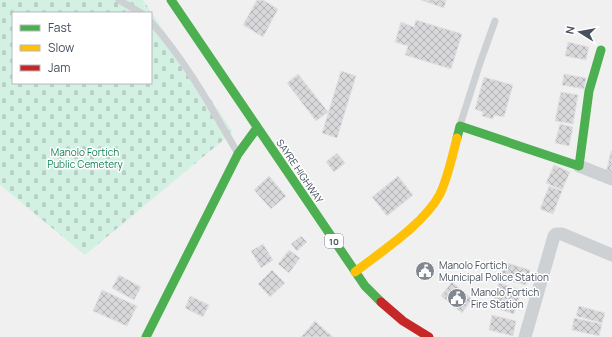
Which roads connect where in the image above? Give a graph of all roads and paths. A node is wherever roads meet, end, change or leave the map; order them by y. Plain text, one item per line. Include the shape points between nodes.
1 (119, 0) edge
2 (171, 0) edge
3 (139, 12) edge
4 (496, 21) dead end
5 (152, 23) edge
6 (601, 50) dead end
7 (460, 126) junction
8 (257, 128) junction
9 (238, 154) junction
10 (579, 166) junction
11 (612, 179) edge
12 (612, 254) edge
13 (355, 272) junction
14 (146, 337) edge
15 (429, 337) edge
16 (525, 337) edge

1 - 3 lane
2 - 8 main road, SAYRE HIGHWAY / 10
4 - 7 lane
5 - 9 lane via 168,40
6 - 10 main road via 589,91
7 - 10 main road
7 - 13 main road via 440,194 432,206 419,220
8 - 9 main road
8 - 13 main road, SAYRE HIGHWAY / 10
9 - 14 main road
10 - 11 street
12 - 16 street via 562,234 556,234 552,238
13 - 15 main road, SAYRE HIGHWAY / 10 via 377,300

